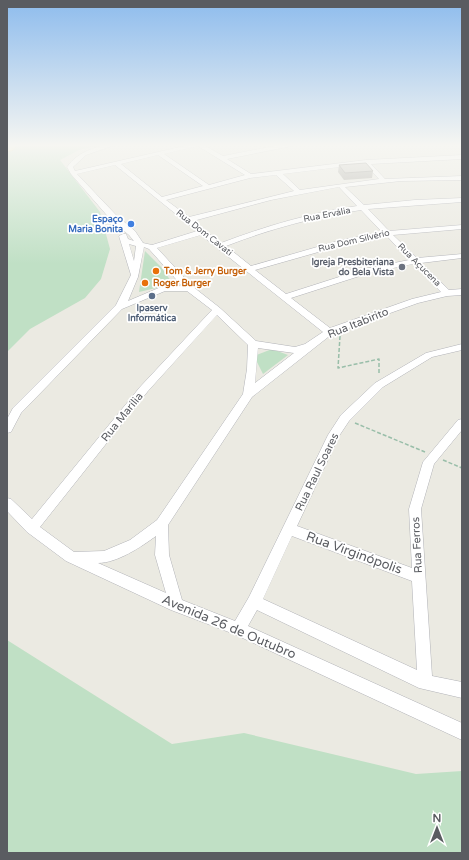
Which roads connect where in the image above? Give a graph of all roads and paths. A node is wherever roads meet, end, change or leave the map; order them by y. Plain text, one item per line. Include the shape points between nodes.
1 (83, 184) edge
2 (142, 184) edge
3 (204, 184) edge
4 (215, 184) edge
5 (290, 184) edge
6 (356, 184) edge
7 (207, 186) junction
8 (340, 186) junction
9 (299, 192) junction
10 (161, 199) junction
11 (462, 200) edge
12 (362, 208) junction
13 (114, 218) junction
14 (187, 220) junction
15 (462, 226) edge
16 (202, 232) junction
17 (386, 233) junction
18 (126, 241) junction
19 (140, 244) junction
20 (152, 246) junction
21 (220, 246) junction
22 (462, 256) edge
23 (414, 261) junction
24 (249, 269) junction
25 (135, 278) junction
26 (189, 288) junction
27 (462, 292) edge
28 (447, 294) junction
29 (285, 297) junction
30 (119, 307) junction
31 (217, 310) junction
32 (341, 328) junction
33 (329, 332) junction
34 (254, 344) junction
35 (308, 347) junction
36 (462, 347) edge
37 (379, 385) junction
38 (248, 394) junction
39 (346, 418) junction
40 (462, 423) edge
41 (7, 429) edge
42 (434, 456) junction
43 (462, 468) edge
44 (7, 503) edge
45 (162, 524) junction
46 (32, 528) junction
47 (289, 529) junction
48 (72, 557) junction
49 (419, 577) junction
50 (254, 602) junction
51 (176, 605) junction
52 (238, 629) junction
53 (424, 682) junction
54 (462, 690) edge
55 (462, 732) edge

1 - 13 street
2 - 10 street, Rua Dom Cavati
3 - 7 street
4 - 7 street
5 - 9 street
6 - 8 street
7 - 10 street
8 - 9 street
8 - 12 street, Rua Açucena
9 - 14 street
10 - 14 street, Rua Dom Cavati
11 - 12 street, Rua Ervália
12 - 17 street, Rua Açucena
12 - 21 street, Rua Ervália via 275,226
13 - 18 street
13 - 19 street via 132,233
14 - 16 street, Rua Dom Cavati
15 - 17 street, Rua Dom Silvério
16 - 20 street
16 - 21 street, Rua Dom Cavati
17 - 23 street, Rua Açucena
17 - 24 street, Rua Dom Silvério via 335,244
18 - 19 street
18 - 25 street
19 - 20 street
19 - 25 street
20 - 26 street
21 - 24 street, Rua Dom Cavati
22 - 23 street
23 - 28 street, Rua Açucena
23 - 29 street via 367,271
24 - 29 street, Rua Dom Cavati
25 - 30 street
26 - 30 street via 164,289
26 - 31 street
27 - 28 street, Rua Itabirito
28 - 32 street, Rua Itabirito via 395,308
29 - 33 street, Rua Dom Cavati
30 - 41 street via 17,411
31 - 34 street
31 - 46 street, Rua Marília via 144,389
32 - 33 street, Rua Itabirito
32 - 37 path via 338,368 379,359
33 - 35 street, Rua Itabirito
34 - 35 street via 295,350
34 - 38 street, Rua Itabirito
35 - 38 street, Rua Itabirito
36 - 37 street, Rua Raul Soares via 429,355
37 - 39 street, Rua Raul Soares
38 - 45 street, Rua Itabirito
39 - 42 path
39 - 47 street, Rua Raul Soares via 334,435
40 - 42 street, Rua Ferros
42 - 43 path
42 - 49 street, Rua Ferros via 429,462 415,509
44 - 46 street, Avenida 26 de Outubro
45 - 48 street, Rua Itabirito via 136,544 105,558
45 - 51 street via 162,555
46 - 48 street, Avenida 26 de Outubro
47 - 49 street, Rua Virginópolis
47 - 50 street, Rua Raul Soares
48 - 51 street, Avenida 26 de Outubro
49 - 53 street, Rua Ferros
50 - 52 street, Rua Raul Soares
50 - 53 street
51 - 52 street, Avenida 26 de Outubro
52 - 55 street, Avenida 26 de Outubro
53 - 54 street

